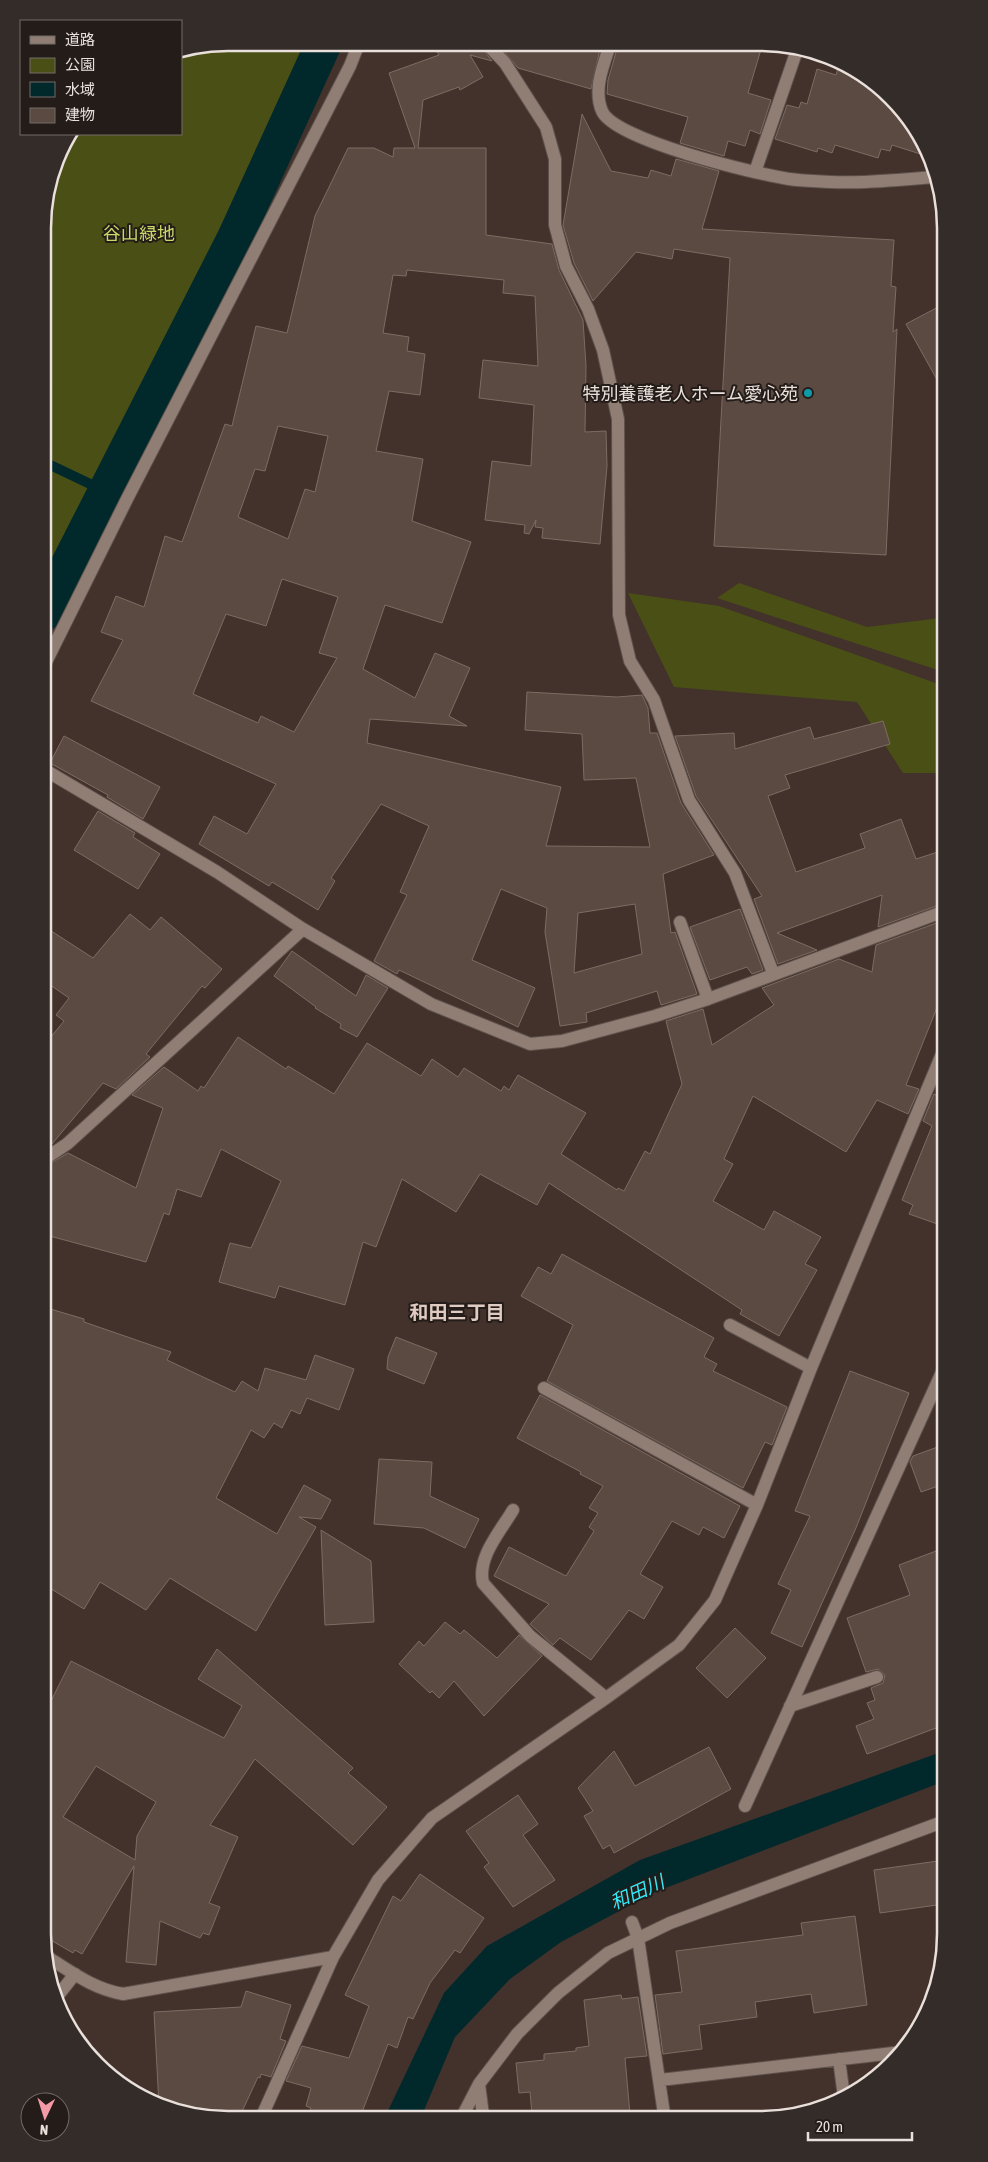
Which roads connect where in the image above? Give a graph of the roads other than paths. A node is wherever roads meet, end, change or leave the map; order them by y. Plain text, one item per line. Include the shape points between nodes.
1 (494, 51) edge
2 (608, 51) edge
3 (355, 52) edge
4 (795, 55) edge
5 (755, 172) junction
6 (929, 177) edge
7 (51, 652) edge
8 (51, 774) edge
9 (937, 914) edge
10 (680, 922) dead end
11 (303, 929) junction
12 (773, 973) junction
13 (708, 999) junction
14 (937, 1066) edge
15 (51, 1155) edge
16 (730, 1325) dead end
17 (811, 1368) junction
18 (937, 1383) edge
19 (544, 1388) dead end
20 (757, 1505) junction
21 (513, 1510) dead end
22 (877, 1677) dead end
23 (606, 1698) junction
24 (790, 1706) junction
25 (745, 1806) dead end
26 (937, 1824) edge
27 (632, 1922) dead end
28 (638, 1938) junction
29 (333, 1957) junction
30 (54, 1961) edge
31 (75, 1974) junction
32 (61, 1991) edge
33 (890, 2053) edge
34 (840, 2059) junction
35 (660, 2080) junction
36 (479, 2084) junction
37 (843, 2089) edge
38 (264, 2111) edge
39 (465, 2111) edge
40 (482, 2111) edge
41 (664, 2111) edge

1 - 12 street via 546,127 555,159 555,225 566,266 588,309 603,350 618,418 619,615 630,661 654,700 689,800 735,873
2 - 5 street via 597,94 603,114 622,130 662,146
3 - 7 street
4 - 5 street
5 - 6 street via 790,179 834,182
8 - 11 street via 217,872
9 - 12 street
10 - 13 street
11 - 13 street via 431,1004 530,1044 598,1033
11 - 15 street via 67,1144
12 - 13 street
14 - 17 street
16 - 17 street
17 - 20 street
18 - 24 street
19 - 20 street
20 - 23 street via 715,1600 699,1622 679,1645
21 - 23 street via 482,1562 483,1583 530,1636
22 - 24 street
23 - 29 street via 432,1818 378,1880
24 - 25 street
26 - 28 street via 670,1923
27 - 28 street
28 - 35 street
28 - 36 street via 608,1954 558,1993 517,2034
29 - 31 street via 122,1994 105,1991
29 - 38 street
30 - 31 street
31 - 32 street
33 - 34 street
34 - 35 street
34 - 37 street
35 - 41 street
36 - 39 street
36 - 40 street

